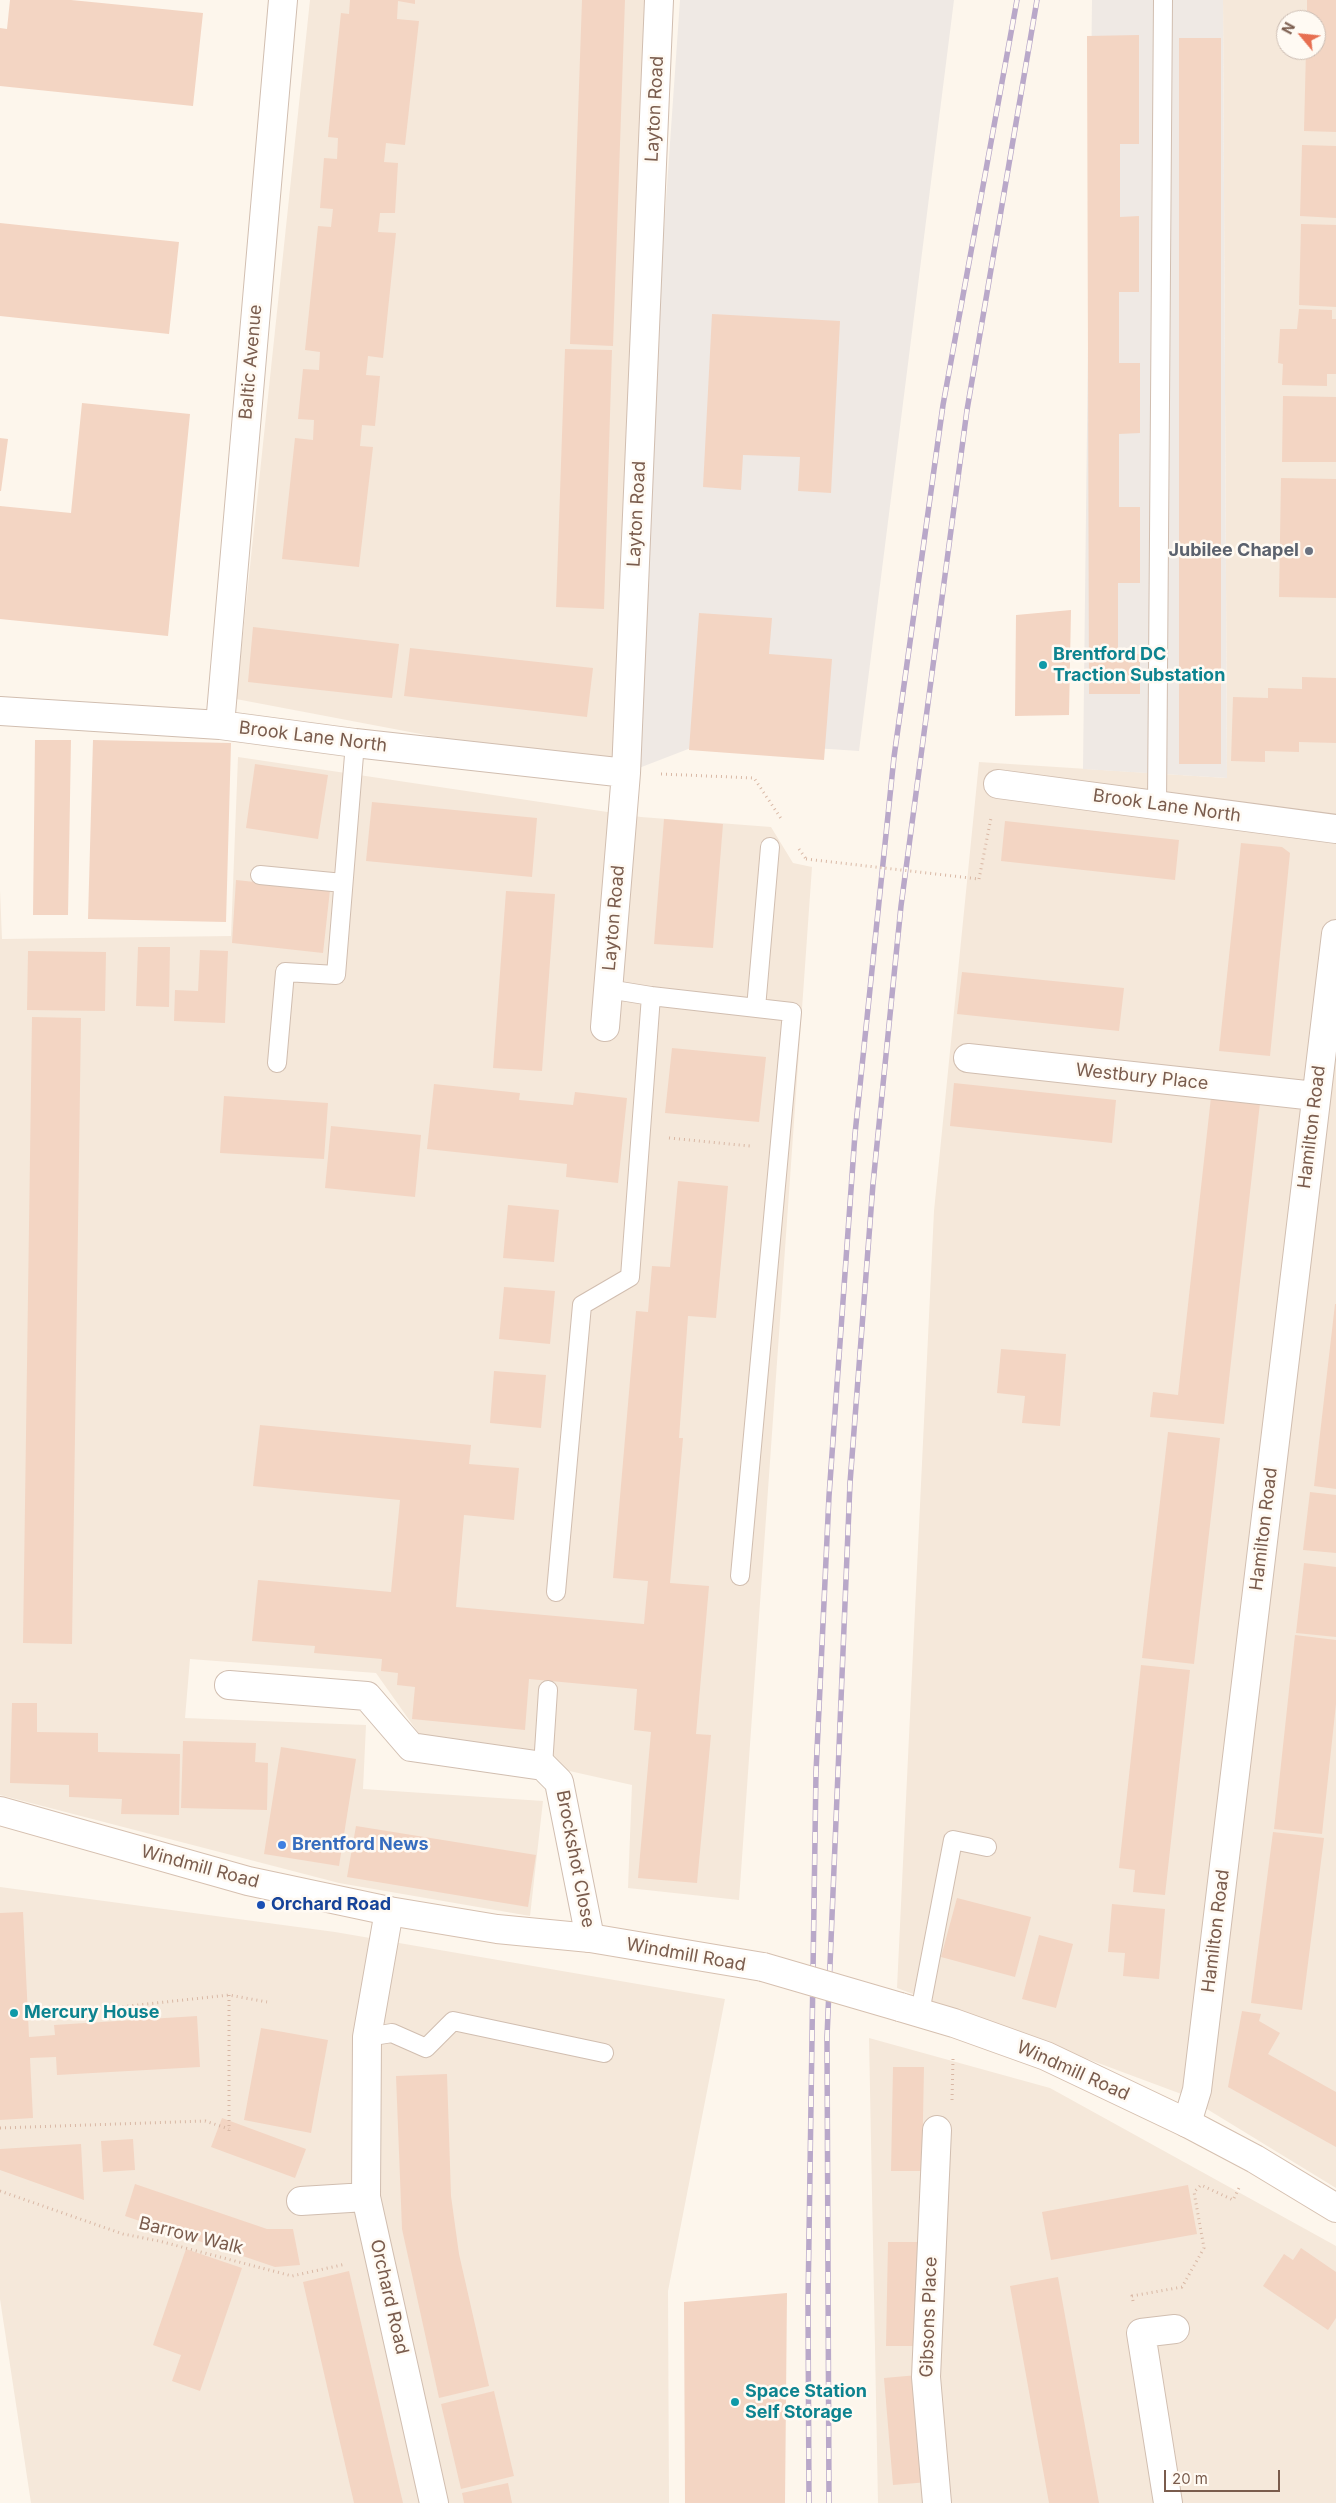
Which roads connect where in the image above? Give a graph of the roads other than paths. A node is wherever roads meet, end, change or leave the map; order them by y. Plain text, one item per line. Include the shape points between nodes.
1 (283, 0) edge
2 (659, 0) edge
3 (1162, 0) edge
4 (0, 710) edge
5 (220, 725) junction
6 (355, 743) junction
7 (626, 772) junction
8 (998, 784) road end
9 (1157, 805) junction
10 (1336, 829) edge
11 (770, 847) dead end
12 (260, 875) dead end
13 (343, 884) junction
14 (1336, 934) edge
15 (608, 989) junction
16 (651, 996) junction
17 (756, 1008) junction
18 (605, 1027) dead end
19 (968, 1058) dead end
20 (276, 1062) dead end
21 (1315, 1096) junction
22 (740, 1576) dead end
23 (556, 1592) dead end
24 (229, 1685) dead end
25 (548, 1690) dead end
26 (543, 1766) junction
27 (0, 1811) edge
28 (987, 1846) dead end
29 (389, 1911) junction
30 (590, 1938) junction
31 (910, 2009) junction
32 (367, 2037) junction
33 (604, 2053) dead end
34 (1187, 2123) junction
35 (937, 2130) dead end
36 (366, 2197) junction
37 (301, 2201) dead end
38 (1336, 2208) edge
39 (1174, 2329) dead end
40 (434, 2503) edge
41 (937, 2503) edge
42 (1168, 2503) edge

1 - 5 street, Baltic Avenue
2 - 7 street, Layton Road
3 - 9 lane
4 - 5 street, Brook Lane North
5 - 6 street, Brook Lane North
6 - 7 street, Brook Lane North
6 - 13 lane
7 - 15 street, Layton Road
8 - 9 street, Brook Lane North
9 - 10 street, Brook Lane North
11 - 17 lane
12 - 13 lane
13 - 20 lane via 336,975 284,972
14 - 21 street, Hamilton Road
15 - 16 lane
15 - 18 street, Layton Road
16 - 17 lane
16 - 23 lane via 630,1277 582,1305
17 - 22 lane via 792,1012
19 - 21 street, Westbury Place
21 - 34 street, Hamilton Road via 1198,2090
24 - 26 street via 367,1696 412,1747
25 - 26 lane
26 - 30 street, Brockshot Close via 560,1782
27 - 29 street, Windmill Road via 248,1882
28 - 31 lane via 953,1840
29 - 30 street, Windmill Road via 497,1929
29 - 32 street, Orchard Road
30 - 31 street, Windmill Road, bridge via 763,1967
31 - 34 street, Windmill Road via 1046,2056
32 - 33 lane via 392,2033 426,2048 454,2021
32 - 36 street, Orchard Road
34 - 38 street, Windmill Road
35 - 41 street, Gibsons Place via 926,2377
36 - 37 street
36 - 40 street, Orchard Road
39 - 42 street via 1141,2333

